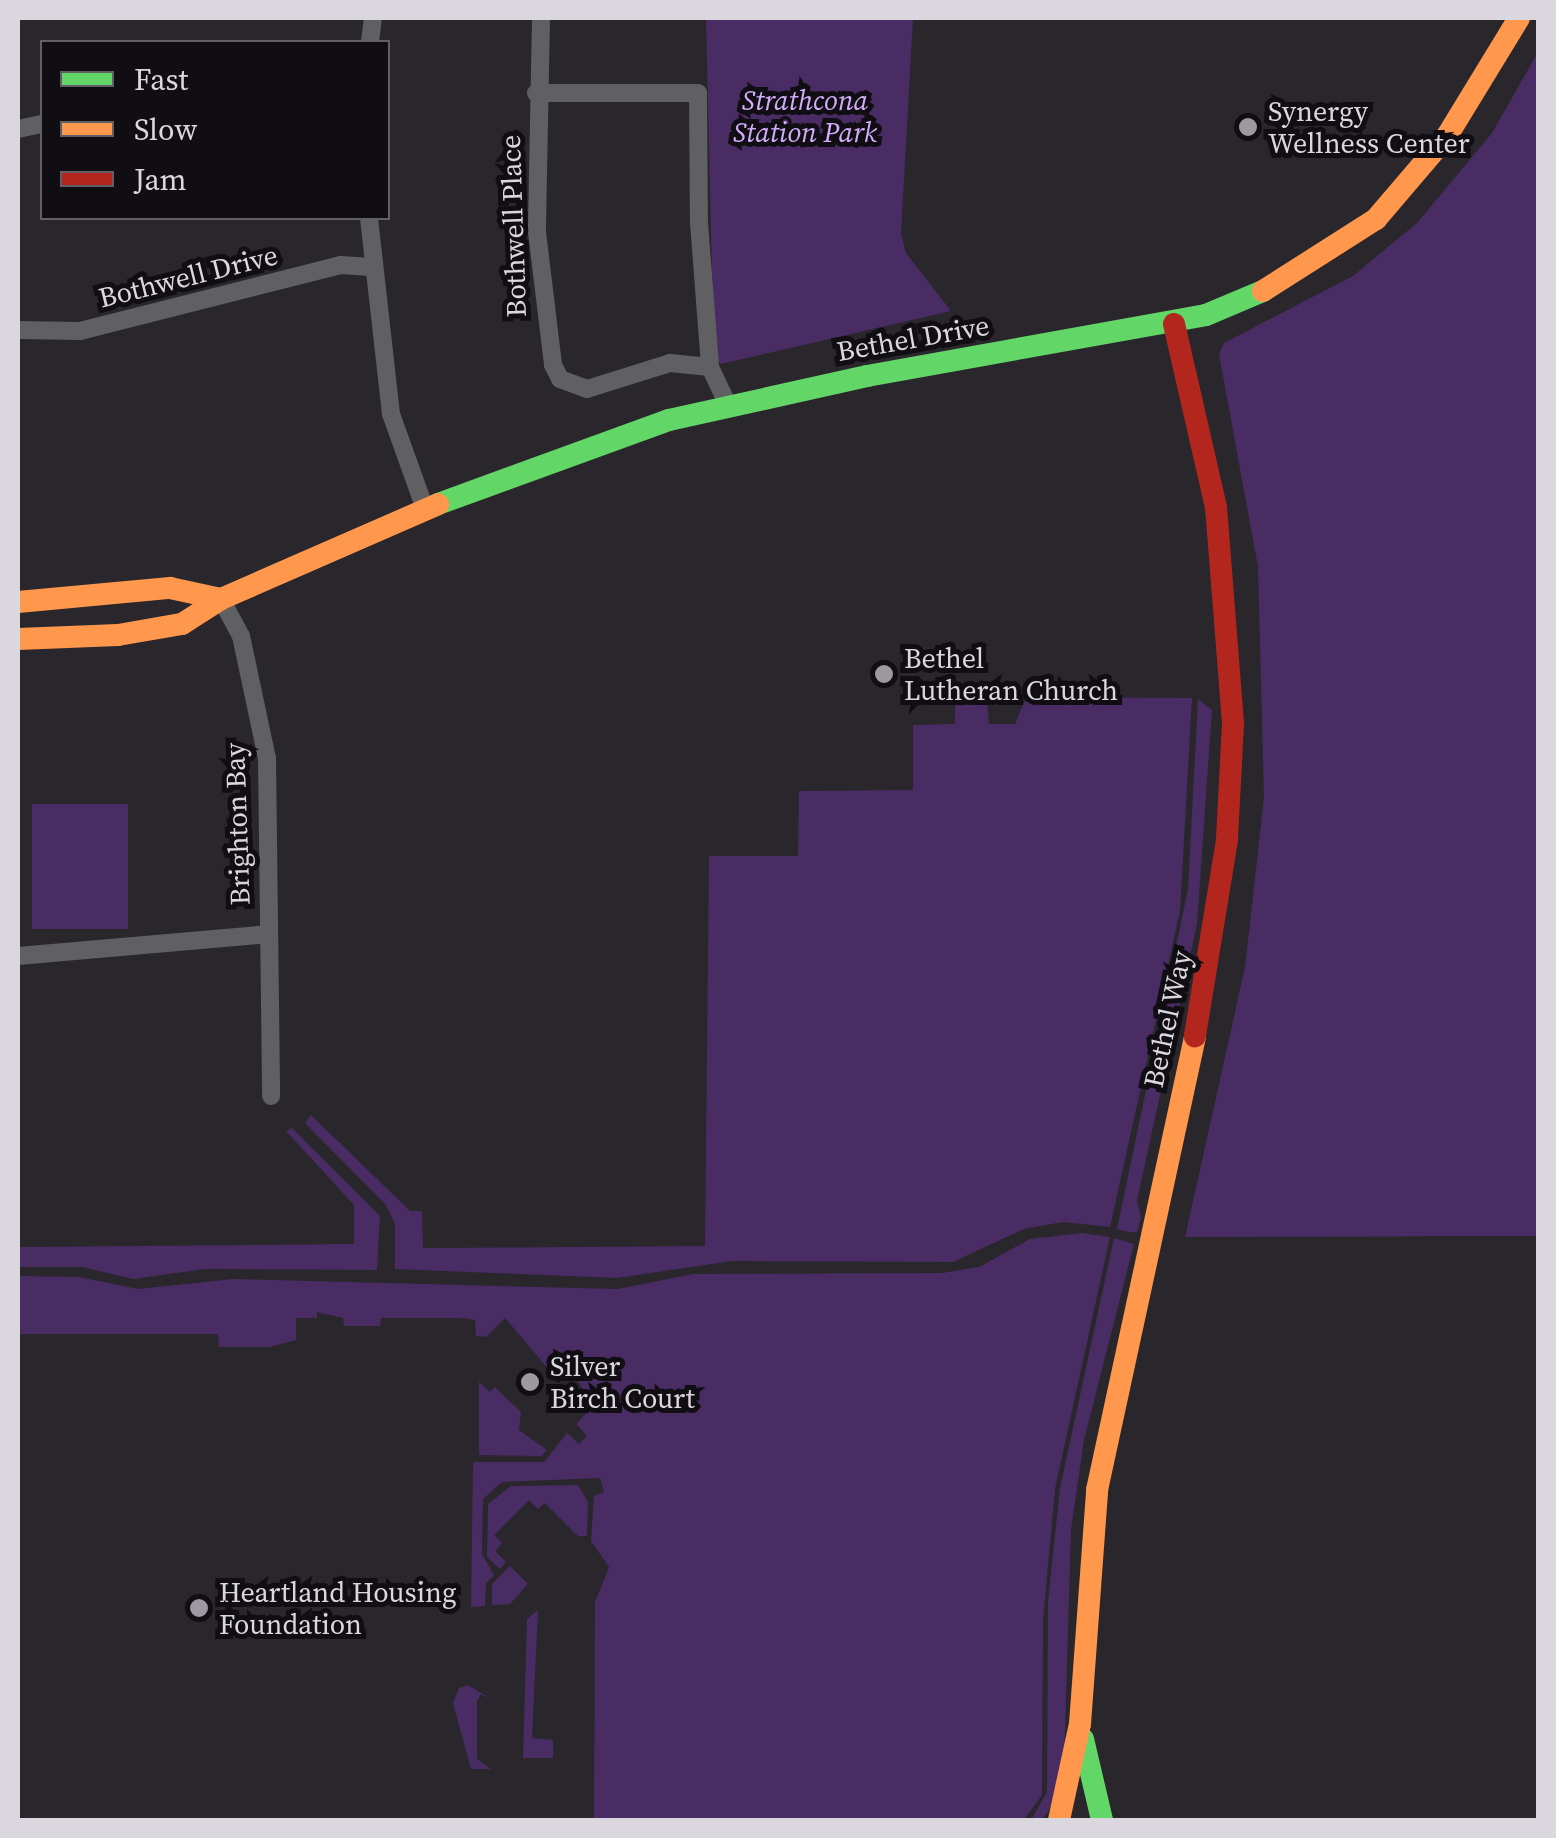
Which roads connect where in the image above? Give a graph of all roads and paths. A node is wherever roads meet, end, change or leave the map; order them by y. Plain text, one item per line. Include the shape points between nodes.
1 (541, 18) edge
2 (1519, 18) edge
3 (536, 93) junction
4 (369, 220) edge
5 (370, 268) junction
6 (1174, 324) junction
7 (18, 330) edge
8 (710, 367) junction
9 (728, 405) junction
10 (426, 509) junction
11 (220, 599) junction
12 (18, 602) edge
13 (18, 639) edge
14 (269, 934) junction
15 (18, 956) edge
16 (271, 1096) dead end
17 (1080, 1724) junction
18 (1059, 1820) edge
19 (1102, 1820) edge

1 - 3 street, Bothwell Place
2 - 6 street, Bethel Drive via 1446,136 1376,219 1282,283
3 - 8 street via 698,94 698,223
3 - 8 street, Bothwell Place via 540,287 546,341 560,378 587,388 670,363
4 - 5 street
5 - 7 street, Bothwell Drive via 341,265 80,331
5 - 10 street via 391,414
6 - 9 street, Bethel Drive
6 - 17 street, Bethel Way via 1216,506 1228,616 1233,724 1226,840 1212,956 1097,1490
8 - 9 street
9 - 10 street, Bethel Drive via 669,420
10 - 11 street, Bethel Drive
11 - 12 street via 170,588
11 - 13 street, Bethel Drive via 182,624 118,635
11 - 14 street, Brighton Bay via 241,636 267,758
14 - 15 street, Brighton Bay
14 - 16 street, Brighton Bay
17 - 18 street, Bethel Way
17 - 19 street, Bethel Way

